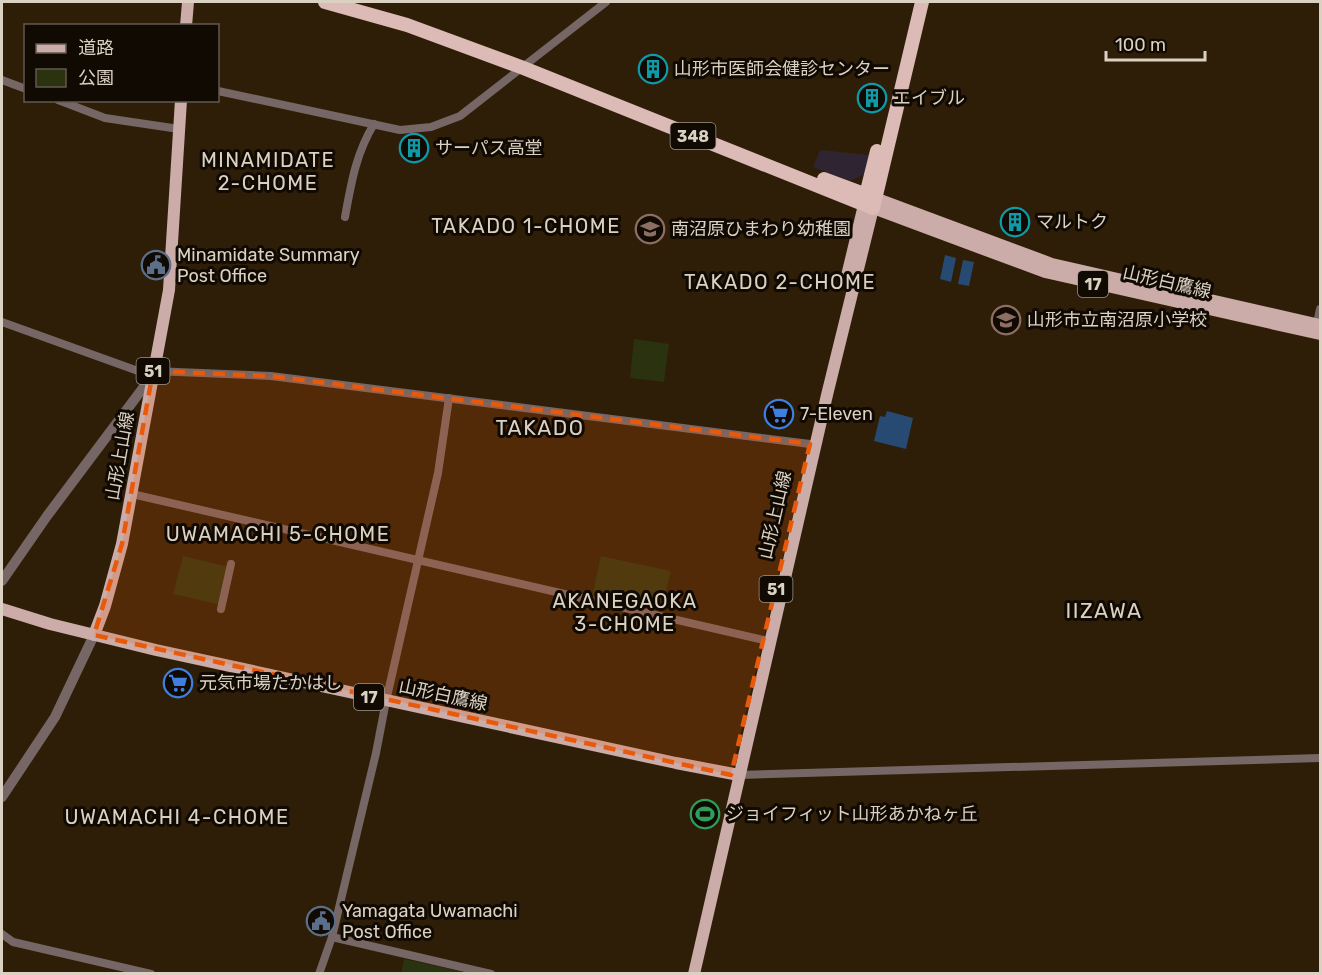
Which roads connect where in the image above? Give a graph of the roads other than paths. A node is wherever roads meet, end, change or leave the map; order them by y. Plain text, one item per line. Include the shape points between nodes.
1 (188, 2) edge
2 (325, 2) edge
3 (345, 2) edge
4 (606, 2) edge
5 (915, 2) edge
6 (922, 2) edge
7 (186, 24) edge
8 (524, 65) junction
9 (2, 80) edge
10 (24, 88) edge
11 (219, 91) edge
12 (63, 102) edge
13 (181, 102) edge
14 (374, 124) junction
15 (179, 129) junction
16 (870, 201) junction
17 (345, 217) dead end
18 (1320, 309) edge
19 (2, 322) edge
20 (1318, 329) edge
21 (153, 374) junction
22 (449, 398) junction
23 (810, 444) junction
24 (132, 494) junction
25 (418, 561) junction
26 (231, 564) dead end
27 (2, 580) edge
28 (2, 609) edge
29 (221, 609) dead end
30 (94, 635) junction
31 (764, 640) junction
32 (386, 701) junction
33 (1320, 758) edge
34 (735, 775) junction
35 (2, 797) edge
36 (2, 934) edge
37 (332, 937) junction
38 (151, 974) edge
39 (319, 974) edge
40 (491, 974) edge
41 (686, 974) edge
42 (694, 974) edge

1 - 7 main road
2 - 8 highway, 348
3 - 8 highway, 348 via 401,18
4 - 8 street
5 - 16 highway
6 - 16 highway
8 - 14 street via 476,105 445,122 410,129
8 - 16 highway, 348
9 - 10 street
11 - 14 street
12 - 15 street via 105,118
13 - 15 main road, 山形上山線 / 51
14 - 17 street via 358,155
15 - 21 main road, 山形上山線 / 51 via 169,290
16 - 20 main road, 山形白鷹線 / 17 via 1045,272
16 - 23 main road, 山形上山線 / 51
16 - 34 main road, 山形上山線 / 51
18 - 20 street
19 - 21 street
21 - 22 street via 271,376
21 - 24 main road, 山形上山線 / 51
21 - 27 street
22 - 23 street
22 - 25 street via 438,473
23 - 31 main road, 山形上山線 / 51
24 - 25 street
24 - 30 main road, 山形上山線 / 51 via 122,544
25 - 31 street
25 - 32 street
26 - 29 street
28 - 30 main road, 山形白鷹線 / 17
30 - 32 main road, 山形白鷹線 / 17
30 - 35 street via 55,717
31 - 34 main road, 山形上山線 / 51
32 - 34 main road, 山形白鷹線 / 17
32 - 37 street
33 - 34 street
34 - 41 main road, 山形上山線 / 51
34 - 42 main road, 山形上山線 / 51
36 - 38 street via 13,942
37 - 39 street
37 - 40 street

